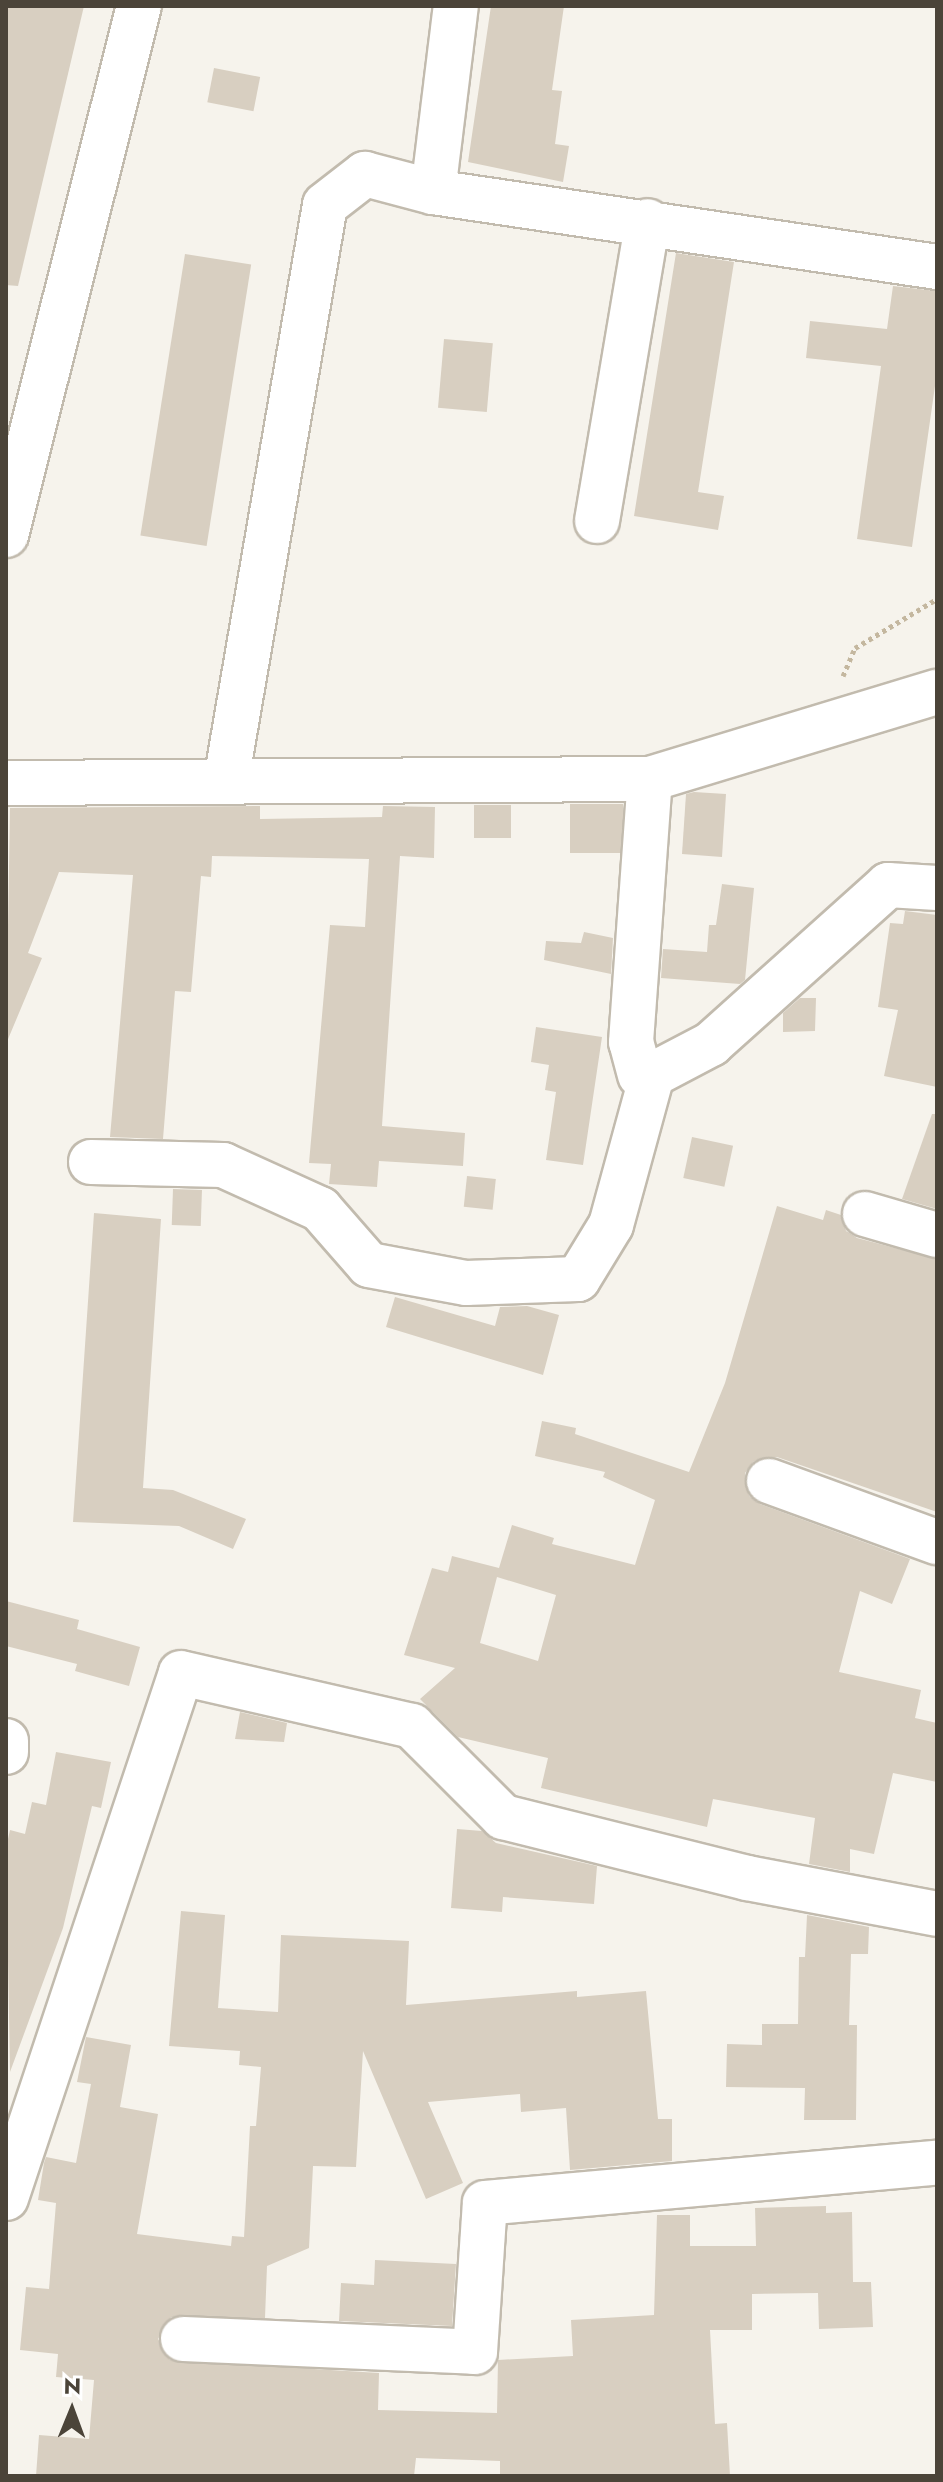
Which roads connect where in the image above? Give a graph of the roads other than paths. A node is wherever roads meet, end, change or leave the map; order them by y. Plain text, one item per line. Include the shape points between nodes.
1 (139, 6) edge
2 (456, 6) edge
3 (433, 192) junction
4 (648, 221) junction
5 (937, 267) edge
6 (597, 521) dead end
7 (6, 535) edge
8 (937, 692) edge
9 (650, 779) junction
10 (226, 781) junction
11 (6, 783) edge
12 (937, 888) edge
13 (640, 1075) dead end
14 (91, 1162) dead end
15 (865, 1214) dead end
16 (937, 1235) edge
17 (769, 1481) dead end
18 (937, 1542) edge
19 (6, 1741) edge
20 (6, 1752) edge
21 (937, 1914) edge
22 (937, 2163) edge
23 (6, 2198) edge
24 (183, 2339) dead end

1 - 7 street
2 - 3 street
3 - 4 street
3 - 10 street via 365,174 325,205
4 - 5 street
4 - 6 street
8 - 9 street
9 - 10 street
9 - 13 street via 631,1042
10 - 11 street
12 - 14 street via 888,885 711,1044 652,1075 611,1225 578,1279 466,1283 369,1265 320,1209 223,1165
15 - 16 street
17 - 18 street
19 - 20 street
21 - 23 street via 747,1878 503,1817 412,1726 181,1673
22 - 24 street via 485,2203 475,2352

